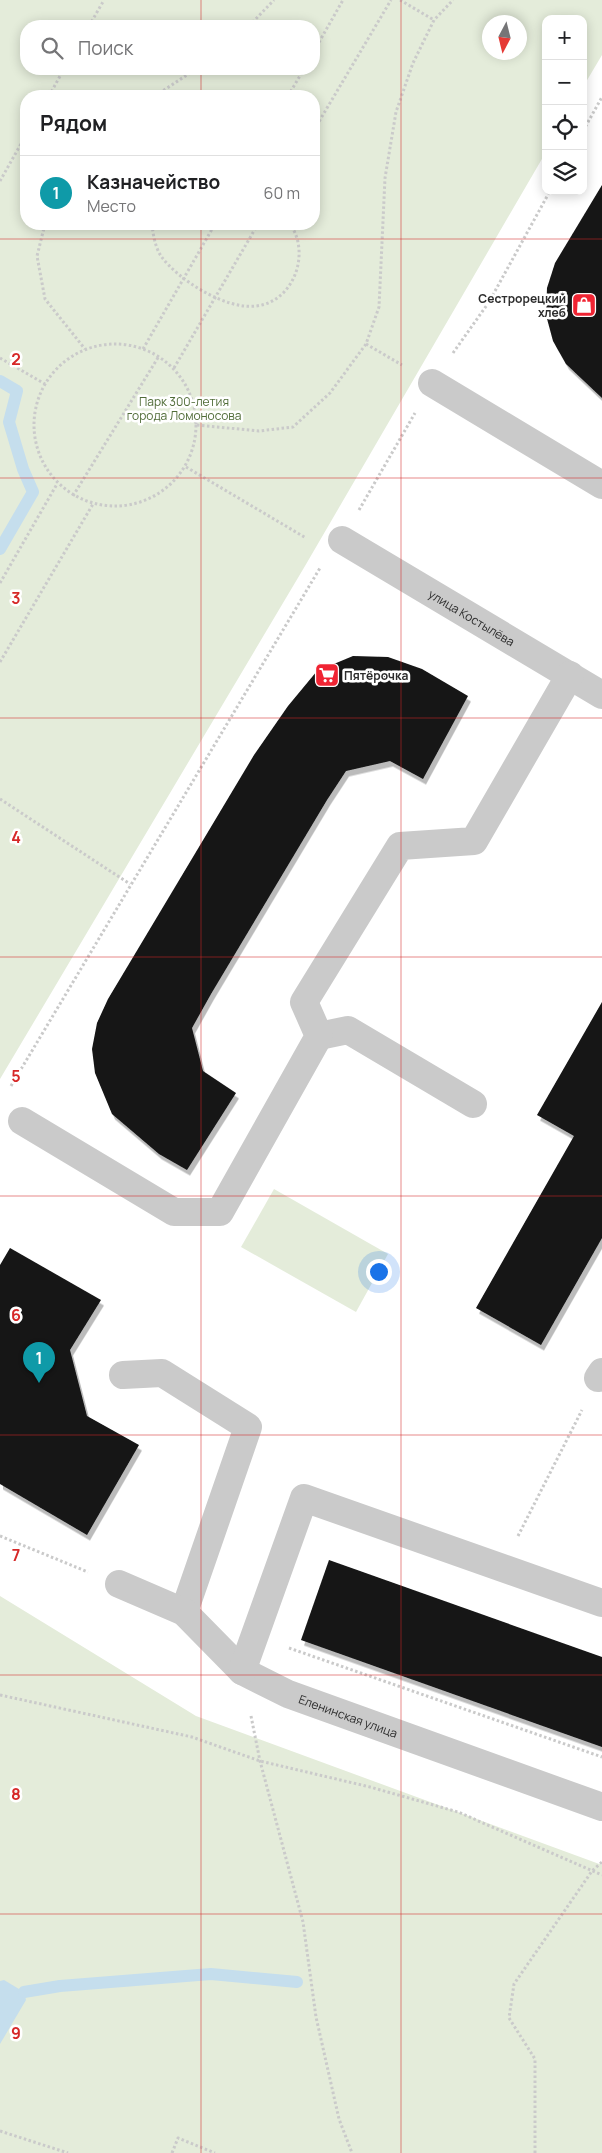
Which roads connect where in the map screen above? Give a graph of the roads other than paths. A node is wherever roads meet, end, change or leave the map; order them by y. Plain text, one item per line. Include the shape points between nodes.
1 (432, 383) road end
2 (602, 485) edge
3 (335, 546) road end
4 (570, 675) junction
5 (602, 695) edge
6 (319, 1036) junction
7 (473, 1104) dead end
8 (22, 1121) dead end
9 (122, 1375) dead end
10 (119, 1584) road end
11 (602, 1603) edge
12 (184, 1612) junction
13 (242, 1670) junction
14 (602, 1807) edge

1 - 2 street
3 - 4 street, улица Костылёва
4 - 5 street, улица Костылёва
4 - 6 street via 474,841 400,846 304,1002
6 - 7 street via 348,1030
6 - 8 street via 220,1212 174,1212
9 - 12 street via 162,1373 248,1427
10 - 12 street, Еленинская улица
11 - 13 street via 304,1498
12 - 13 street, Еленинская улица
13 - 14 street, Еленинская улица via 288,1694

